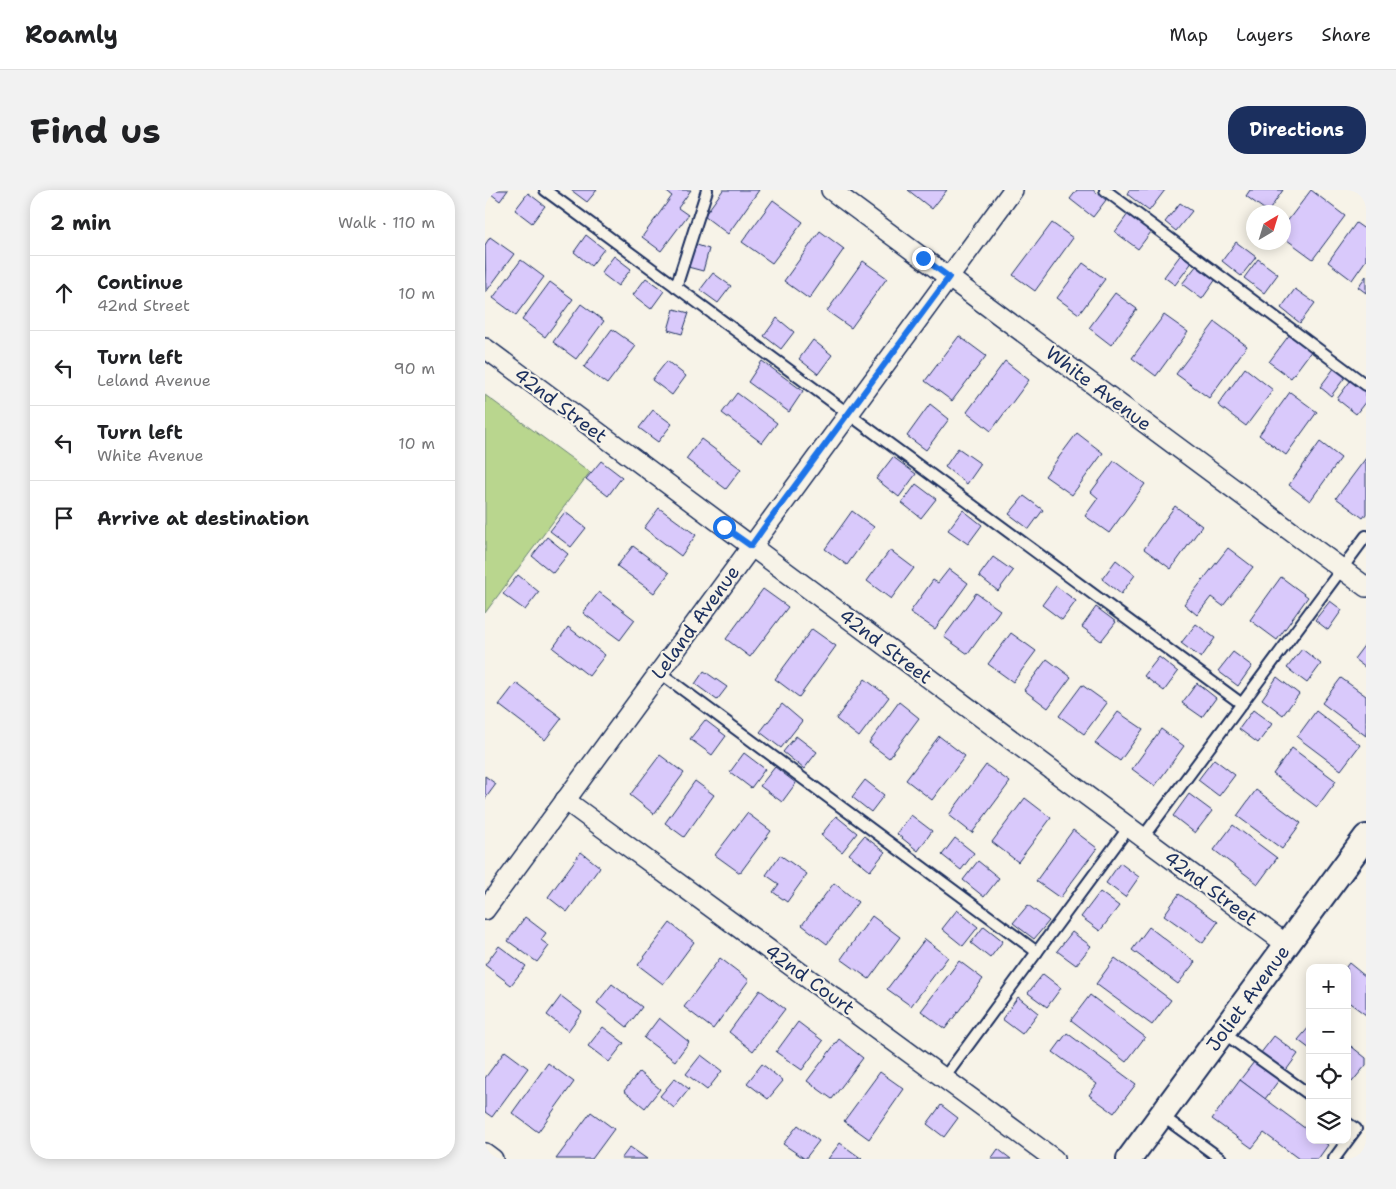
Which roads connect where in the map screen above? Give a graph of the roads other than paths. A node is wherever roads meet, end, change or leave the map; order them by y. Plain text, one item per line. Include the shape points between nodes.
1 (545, 190) edge
2 (707, 190) edge
3 (831, 190) edge
4 (1013, 190) edge
5 (1105, 190) edge
6 (949, 277) junction
7 (676, 287) junction
8 (485, 348) edge
9 (1366, 386) edge
10 (848, 414) junction
11 (1366, 536) edge
12 (751, 546) junction
13 (1342, 569) junction
14 (1366, 587) edge
15 (659, 672) junction
16 (1243, 704) junction
17 (565, 800) junction
18 (1136, 832) junction
19 (1366, 837) edge
20 (485, 910) edge
21 (1287, 944) junction
22 (1037, 952) junction
23 (1222, 1032) junction
24 (944, 1078) junction
25 (1306, 1093) edge
26 (1161, 1115) junction
27 (1351, 1126) edge
28 (1351, 1136) edge
29 (1346, 1144) edge
30 (485, 1153) edge
31 (493, 1159) edge
32 (1054, 1159) edge
33 (1129, 1159) edge
34 (1221, 1159) edge
35 (1335, 1159) edge

1 - 7 lane
2 - 7 lane
3 - 6 street, White Avenue
4 - 6 street, Leland Avenue
5 - 9 lane
6 - 10 street, Leland Avenue
6 - 13 street, White Avenue
7 - 10 lane
8 - 12 street, 42nd Street
10 - 12 street, Leland Avenue
10 - 16 lane
11 - 13 lane
12 - 15 street, Leland Avenue
12 - 18 street, 42nd Street
13 - 14 street, White Avenue
13 - 16 lane
15 - 17 street, Leland Avenue
15 - 22 lane
16 - 18 lane
17 - 20 street, Leland Avenue
17 - 24 street, 42nd Court
18 - 21 street, 42nd Street
18 - 22 lane
19 - 21 street, Joliet Avenue
21 - 23 street, Joliet Avenue
22 - 24 lane
23 - 25 lane
23 - 26 street, Joliet Avenue
24 - 32 street, 42nd Court
26 - 33 street, Joliet Avenue
26 - 34 lane
27 - 28 lane via 1356,1129
29 - 35 lane
30 - 31 street

